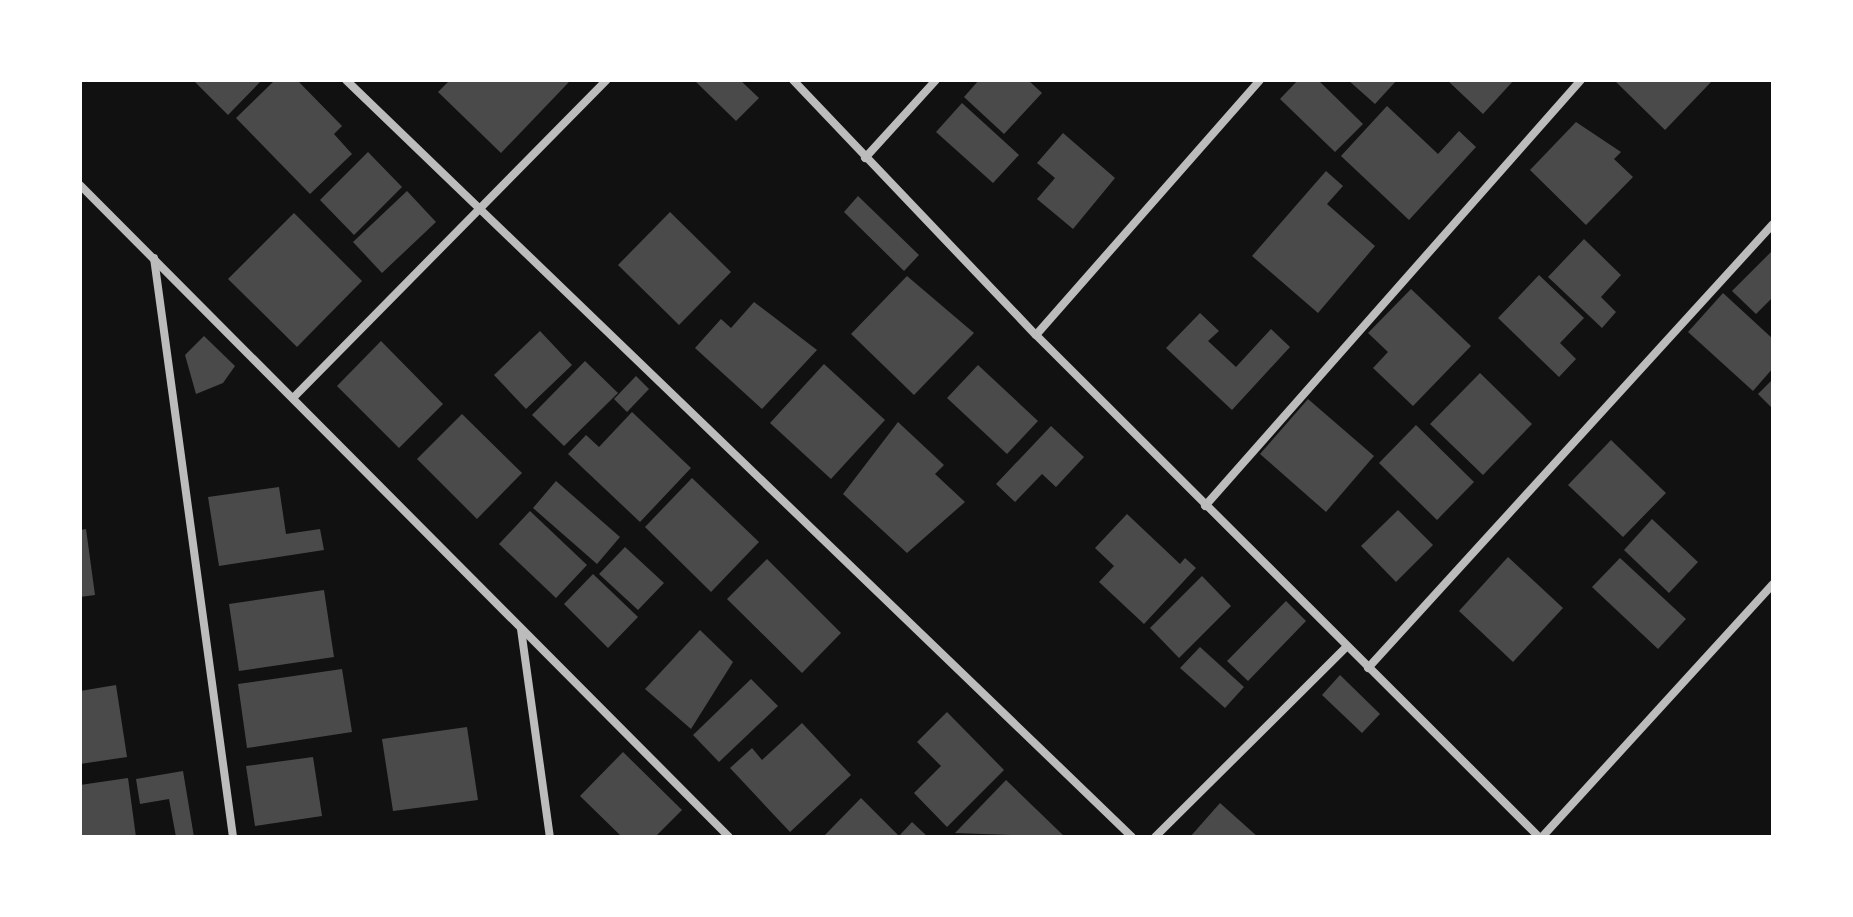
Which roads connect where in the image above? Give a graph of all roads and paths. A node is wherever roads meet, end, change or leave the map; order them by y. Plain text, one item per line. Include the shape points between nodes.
1 (346, 80) edge
2 (607, 80) edge
3 (793, 80) edge
4 (936, 80) edge
5 (1260, 80) edge
6 (1581, 80) edge
7 (865, 158) junction
8 (80, 185) edge
9 (480, 205) junction
10 (1773, 224) edge
11 (154, 257) junction
12 (1036, 335) junction
13 (293, 398) junction
14 (1205, 506) junction
15 (1773, 584) edge
16 (521, 629) junction
17 (1346, 647) junction
18 (1368, 668) junction
19 (233, 837) edge
20 (550, 837) edge
21 (729, 837) edge
22 (1132, 837) edge
23 (1155, 837) edge
24 (1540, 837) edge

1 - 9 street
2 - 9 street
3 - 7 street
4 - 7 street
5 - 12 street
6 - 14 street
7 - 12 street
8 - 11 street
9 - 13 street
9 - 22 street
10 - 18 street
11 - 13 street
11 - 19 street
12 - 14 street
13 - 16 street
14 - 17 street
15 - 24 street
16 - 20 street
16 - 21 street
17 - 18 street
17 - 23 street
18 - 24 street

